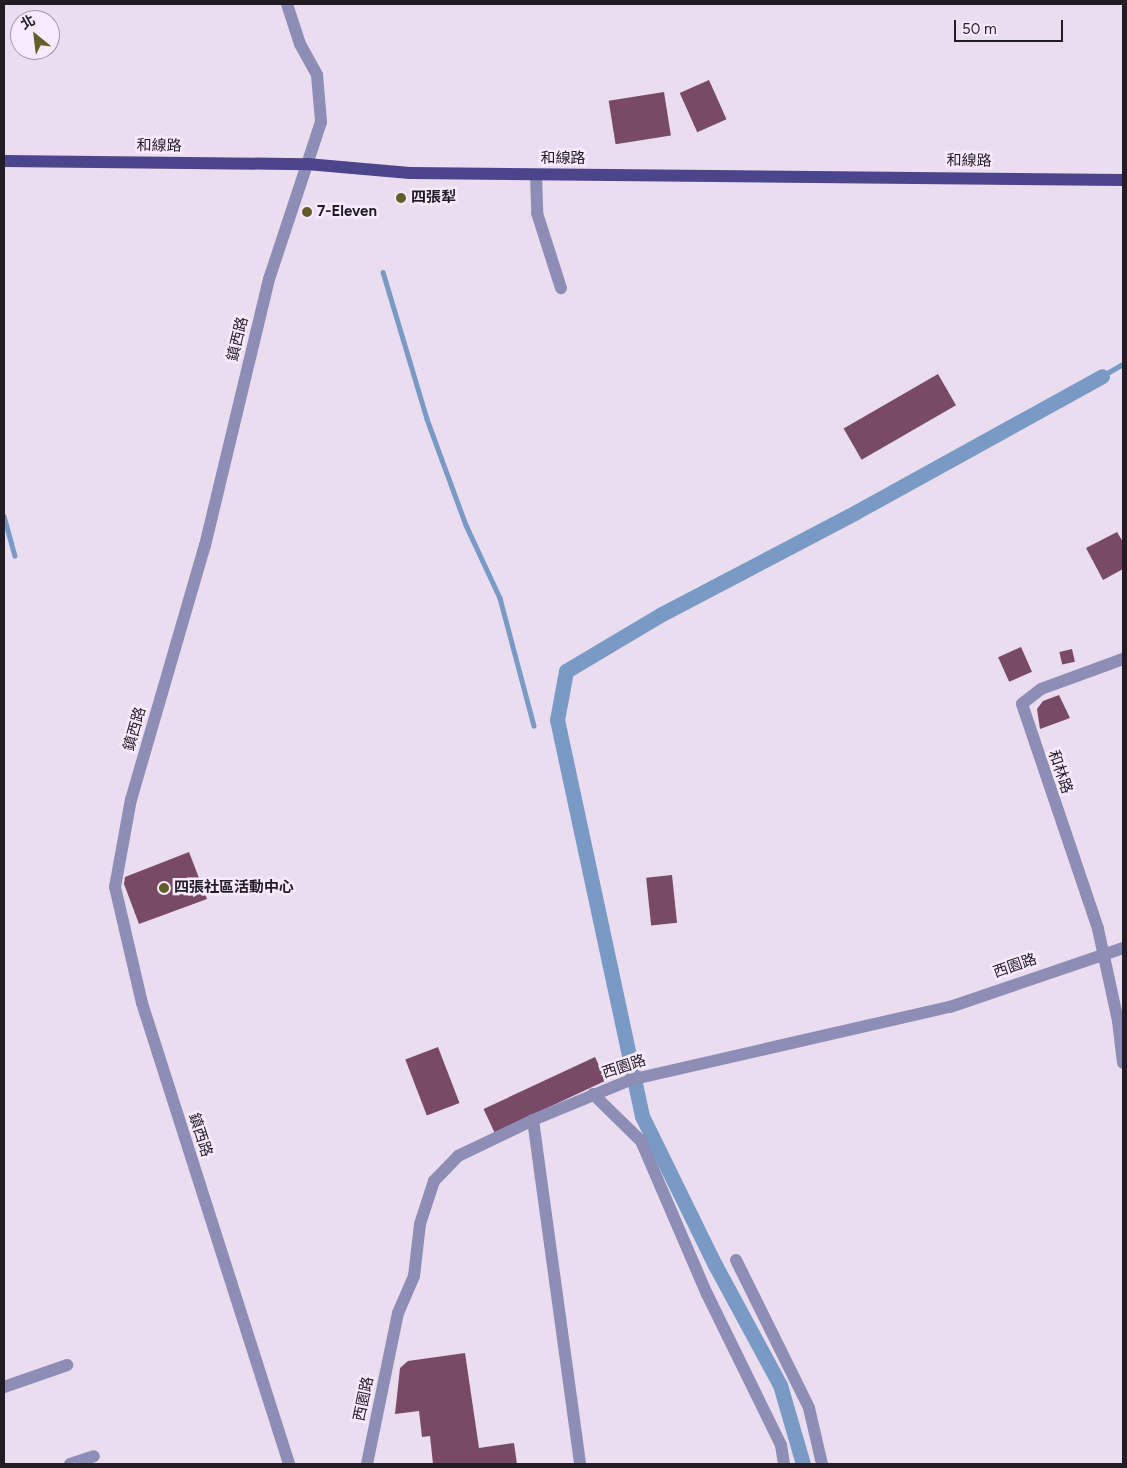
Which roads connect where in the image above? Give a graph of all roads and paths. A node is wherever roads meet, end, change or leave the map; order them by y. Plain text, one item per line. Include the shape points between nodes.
1 (287, 4) edge
2 (4, 161) edge
3 (307, 164) junction
4 (536, 175) junction
5 (1123, 180) edge
6 (561, 288) dead end
7 (1123, 659) edge
8 (1123, 948) edge
9 (1105, 955) junction
10 (1123, 1063) edge
11 (593, 1094) junction
12 (533, 1120) junction
13 (736, 1260) dead end
14 (67, 1365) dead end
15 (4, 1387) edge
16 (94, 1456) dead end
17 (70, 1464) edge
18 (289, 1464) edge
19 (366, 1464) edge
20 (580, 1464) edge
21 (784, 1464) edge
22 (822, 1464) edge

1 - 3 street, 鎮西路 via 300,44 317,75 321,122
2 - 3 main road, 和線路
3 - 4 main road, 和線路 via 410,174
3 - 18 street, 鎮西路 via 269,279 205,545 132,799 115,887 142,1003
4 - 5 main road, 和線路
4 - 6 street via 537,213
7 - 9 street, 和林路 via 1041,689 1022,704
8 - 9 street, 西園路
9 - 10 street
9 - 11 street, 西園路 via 950,1006 630,1080
11 - 12 street, 西園路
11 - 21 street via 641,1141 707,1294 781,1445
12 - 19 street, 西園路 via 458,1156 434,1181 420,1224 414,1276 398,1313
12 - 20 street
13 - 22 street via 809,1408
14 - 15 street
16 - 17 street

